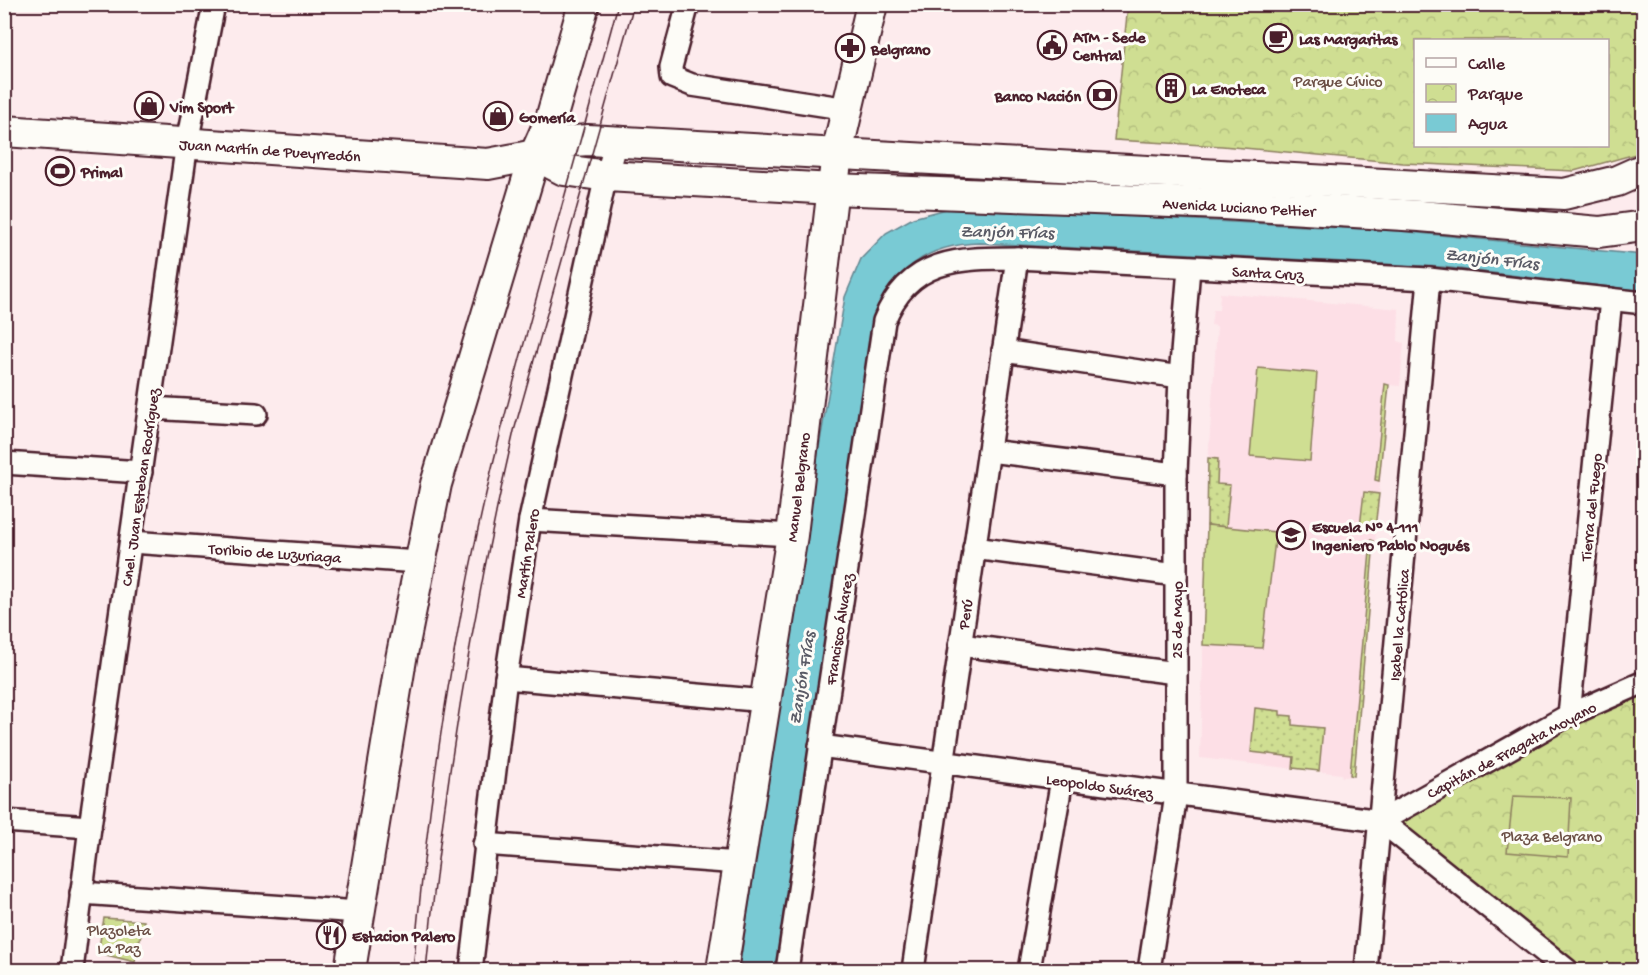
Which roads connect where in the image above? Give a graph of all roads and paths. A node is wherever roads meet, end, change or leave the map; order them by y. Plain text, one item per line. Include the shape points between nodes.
1 (214, 4) edge
2 (584, 4) edge
3 (687, 4) edge
4 (872, 4) edge
5 (848, 109) junction
6 (4, 131) edge
7 (616, 141) junction
8 (187, 143) junction
9 (837, 153) junction
10 (535, 154) junction
11 (1644, 169) edge
12 (606, 176) junction
13 (833, 189) junction
14 (1644, 226) edge
15 (1017, 258) junction
16 (1189, 268) junction
17 (1430, 279) junction
18 (900, 291) joint
19 (1611, 299) junction
20 (1644, 303) edge
21 (1003, 351) junction
22 (1180, 377) junction
23 (150, 408) junction
24 (256, 414) dead end
25 (989, 451) junction
26 (4, 463) edge
27 (141, 472) junction
28 (1176, 474) junction
29 (530, 520) junction
30 (792, 535) junction
31 (131, 542) junction
32 (974, 548) junction
33 (418, 562) junction
34 (1176, 576) junction
35 (960, 645) junction
36 (1176, 673) junction
37 (506, 678) junction
38 (1644, 682) edge
39 (766, 701) junction
40 (1569, 715) junction
41 (820, 746) junction
42 (944, 763) junction
43 (1062, 779) junction
44 (1176, 795) junction
45 (4, 821) edge
46 (1381, 821) junction
47 (90, 827) junction
48 (484, 844) junction
49 (739, 863) junction
50 (81, 893) junction
51 (359, 912) junction
52 (349, 964) edge
53 (1546, 964) edge
54 (72, 970) edge
55 (471, 970) edge
56 (722, 970) edge
57 (787, 970) edge
58 (913, 970) edge
59 (1029, 970) edge
60 (1149, 970) edge
61 (1366, 970) edge
62 (1567, 970) edge

1 - 8 street, Cnel. Juan Esteban Rodríguez
2 - 10 main road via 551,119
3 - 5 street via 672,77 692,85
4 - 5 main road, Manuel Belgrano
5 - 9 main road, Manuel Belgrano
6 - 8 main road, Juan Martín de Pueyrredón
7 - 9 main road, Juan Martín de Pueyrredón
7 - 10 main road, Juan Martín de Pueyrredón via 572,140
7 - 12 street, Martín Palero
8 - 10 main road, Juan Martín de Pueyrredón via 488,164
8 - 23 street, Cnel. Juan Esteban Rodríguez
9 - 11 main road, Avenida Luciano Peltier via 1564,194 1617,181
9 - 13 main road, Manuel Belgrano
10 - 12 main road via 564,170
10 - 33 main road via 443,456
12 - 13 main road
12 - 29 street, Martín Palero
13 - 14 main road, Avenida Luciano Peltier via 1235,205 1599,232
13 - 30 main road, Manuel Belgrano
15 - 16 street, Santa Cruz
15 - 18 street, Santa Cruz via 954,260 919,275
15 - 21 street, Perú
16 - 17 street, Santa Cruz
16 - 22 street, 25 de Mayo
17 - 19 street, Santa Cruz
17 - 46 street, Isabel la Católica
18 - 41 street, Francisco Álvarez via 884,321
19 - 20 street, Santa Cruz
19 - 40 street, Tierra del Fuego
21 - 22 street
21 - 25 street, Perú
22 - 28 street, 25 de Mayo
23 - 24 street
23 - 27 street, Cnel. Juan Esteban Rodríguez
25 - 28 street
25 - 32 street, Perú
26 - 27 street
27 - 31 street, Cnel. Juan Esteban Rodríguez
28 - 34 street, 25 de Mayo
29 - 30 street
29 - 37 street, Martín Palero
30 - 39 main road, Manuel Belgrano
31 - 33 street, Toribio de Luzuriaga
31 - 47 street, Cnel. Juan Esteban Rodríguez
32 - 34 street
32 - 35 street, Perú
33 - 51 main road
34 - 36 street, 25 de Mayo
35 - 36 street
35 - 42 street, Perú
36 - 44 street, 25 de Mayo
37 - 39 street
37 - 48 street, Martín Palero
38 - 40 street, Capitán de Fragata Moyano
39 - 49 main road, Manuel Belgrano
40 - 46 street, Capitán de Fragata Moyano
41 - 42 street, Leopoldo Suárez
41 - 57 street, Francisco Álvarez
42 - 43 street, Leopoldo Suárez
42 - 58 street, Perú
43 - 44 street, Leopoldo Suárez
43 - 59 street
44 - 46 street, Leopoldo Suárez
44 - 60 street, 25 de Mayo
45 - 47 street
46 - 53 street
46 - 61 street, Isabel la Católica
47 - 50 street, Cnel. Juan Esteban Rodríguez
48 - 49 street
48 - 55 street, Martín Palero
49 - 56 main road, Manuel Belgrano
50 - 51 street
50 - 54 street, Cnel. Juan Esteban Rodríguez
51 - 52 main road
53 - 62 street

